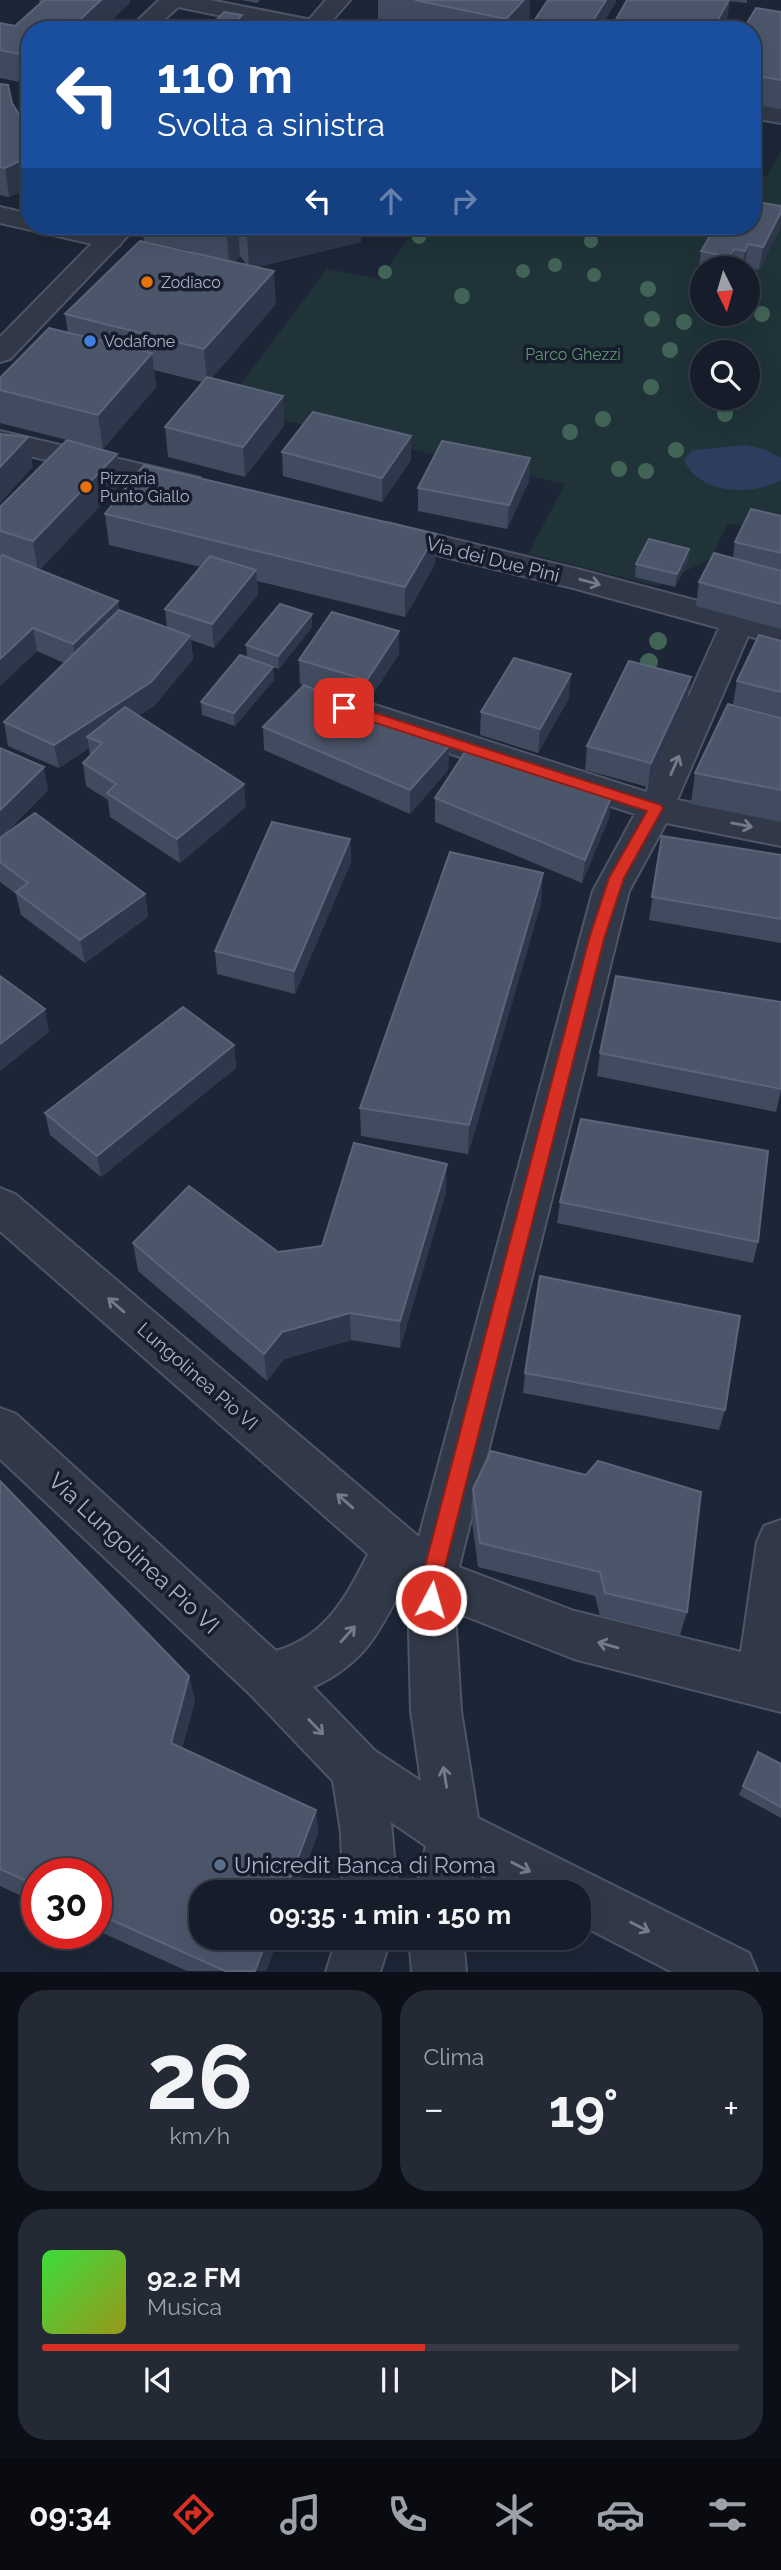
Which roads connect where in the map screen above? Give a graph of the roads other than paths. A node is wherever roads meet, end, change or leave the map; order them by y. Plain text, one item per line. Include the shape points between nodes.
1 (175, 0) edge
2 (339, 0) edge
3 (150, 21) edge
4 (279, 21) edge
5 (324, 21) edge
6 (761, 113) edge
7 (781, 116) edge
8 (0, 215) edge
9 (21, 220) edge
10 (115, 235) edge
11 (0, 353) edge
12 (0, 440) edge
13 (216, 492) edge
14 (362, 527) edge
15 (738, 622) junction
16 (781, 634) edge
17 (318, 699) edge
18 (656, 808) junction
19 (781, 833) edge
20 (0, 1206) edge
21 (0, 1429) edge
22 (781, 1542) edge
23 (397, 1546) junction
24 (432, 1578) junction
25 (269, 1678) junction
26 (771, 1685) edge
27 (357, 1769) junction
28 (455, 1834) junction
29 (370, 1880) edge
30 (445, 1880) edge
31 (547, 1880) edge
32 (591, 1902) edge
33 (360, 1950) edge
34 (437, 1950) edge
35 (353, 1972) edge
36 (439, 1972) edge
37 (730, 1972) edge

1 - 3 street
1 - 4 street
2 - 5 street
6 - 7 street
8 - 9 street
10 - 11 street
12 - 13 street
14 -> 15 street, Via dei Due Pini
15 - 16 street, Via dei Due Pini
18 -> 15 street via 715,720
17 - 18 street
18 -> 19 street
18 - 24 street via 619,874 599,930
23 -> 20 street, Lungolinea Pio VI
21 - 25 street, Via Lungolinea Pio VI
22 - 26 street
23 - 24 street, Lungolinea Pio VI
25 -> 23 street via 315,1662 348,1636
26 -> 24 street via 624,1650 551,1627
28 -> 24 street via 436,1711
25 -> 27 street, Via Lungolinea Pio VI
27 - 28 street, Via Lungolinea Pio VI
27 - 29 street via 368,1832
28 - 30 street
28 -> 31 street, Via Lungolinea Pio VI
32 -> 37 street
33 - 35 street
34 - 36 street

